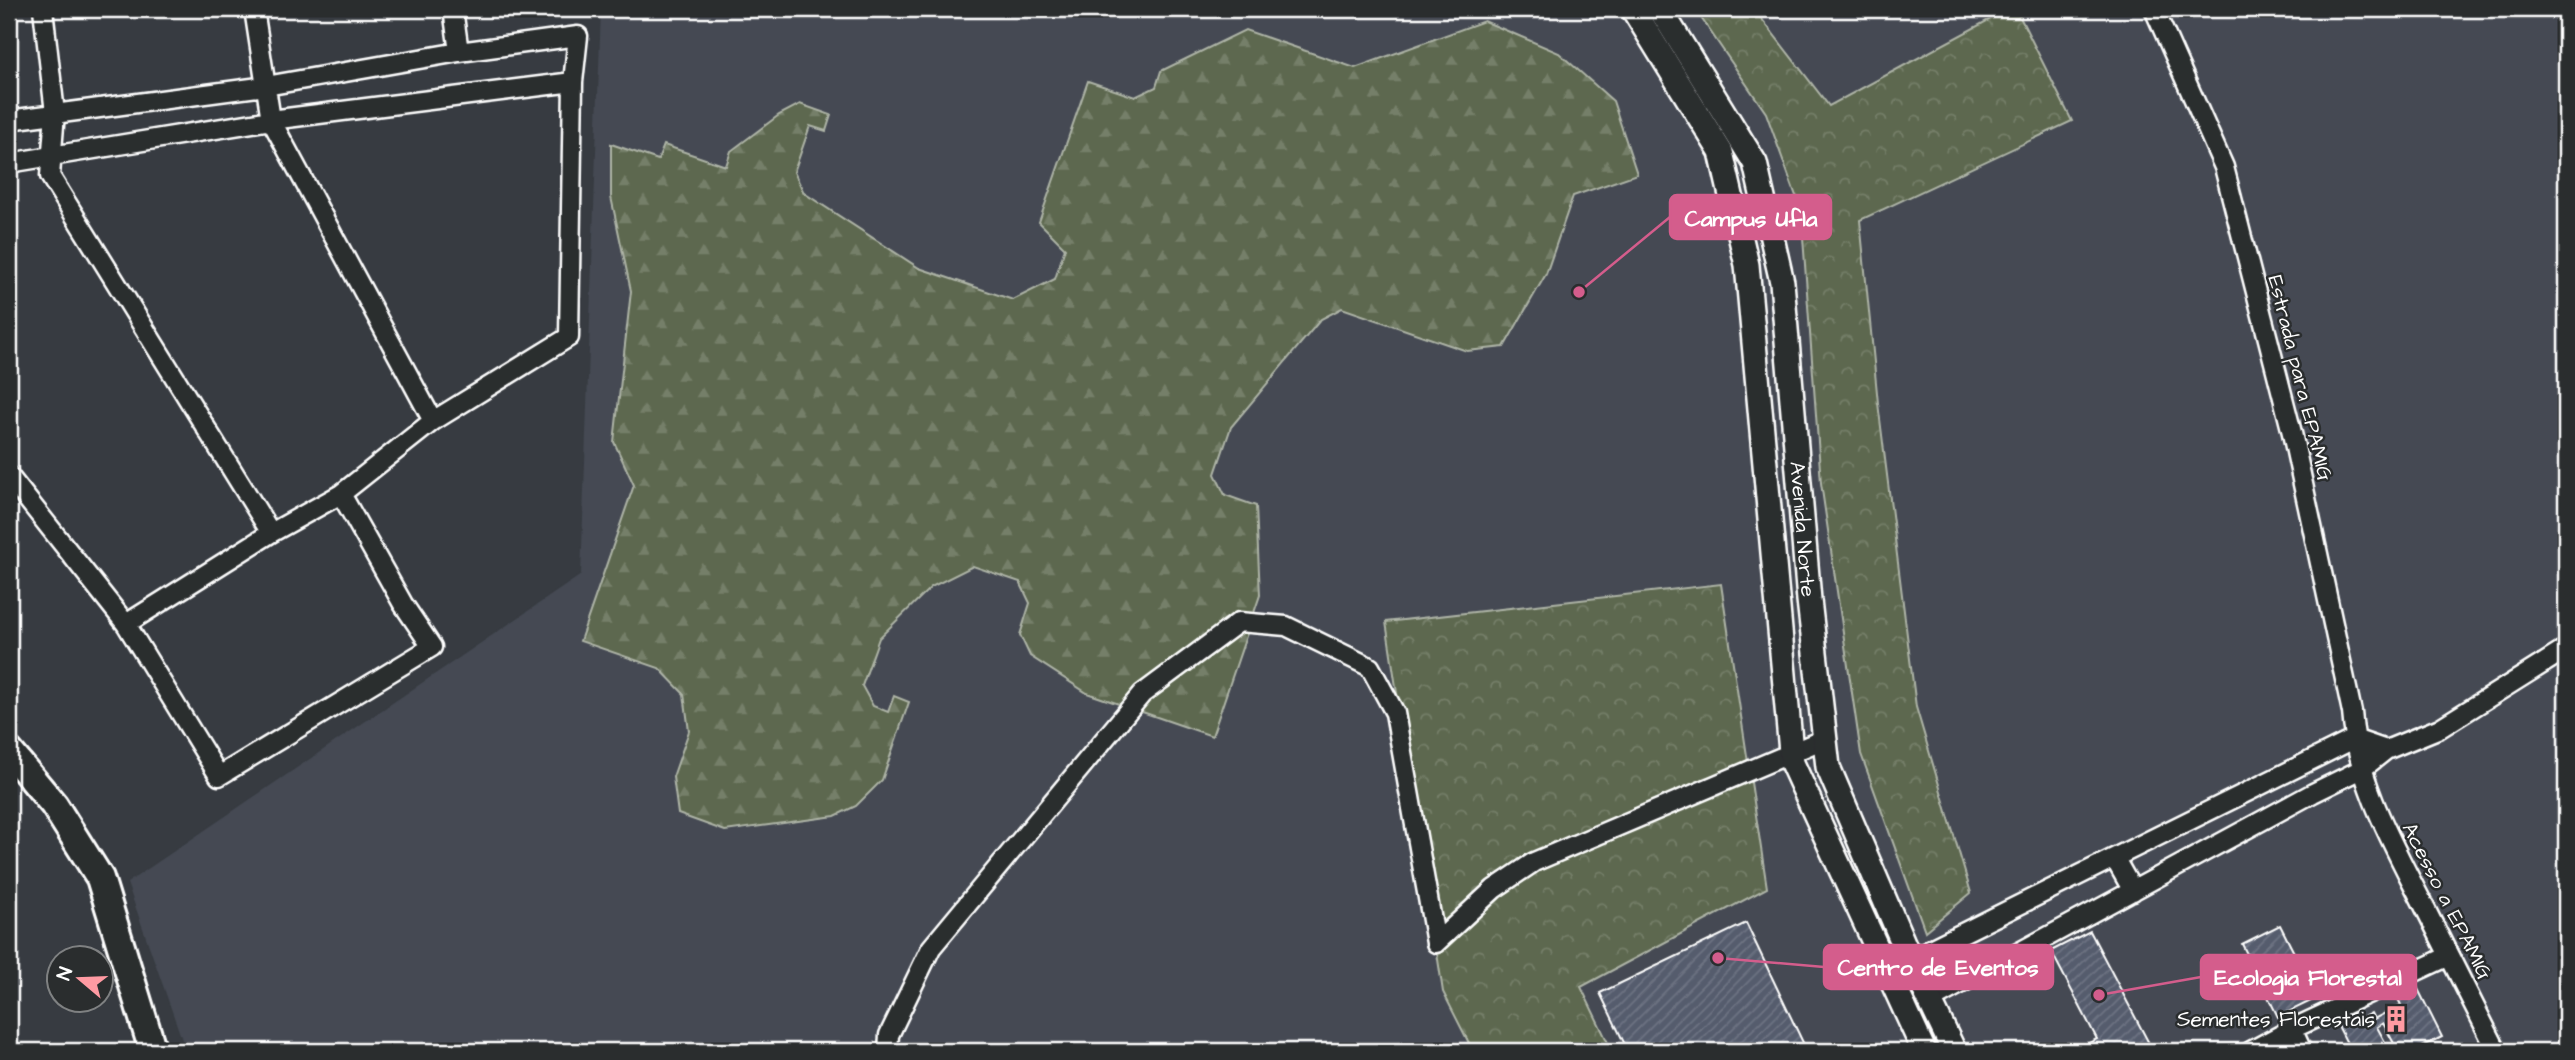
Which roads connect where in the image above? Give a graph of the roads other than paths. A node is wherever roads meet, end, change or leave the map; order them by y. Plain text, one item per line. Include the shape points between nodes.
1 (43, 9) edge
2 (254, 9) edge
3 (453, 9) edge
4 (1633, 9) edge
5 (1660, 9) edge
6 (2154, 9) edge
7 (459, 52) junction
8 (573, 82) junction
9 (266, 86) junction
10 (55, 113) junction
11 (9, 120) edge
12 (271, 120) junction
13 (51, 155) junction
14 (9, 163) edge
15 (433, 421) junction
16 (9, 476) edge
17 (341, 494) junction
18 (271, 533) junction
19 (126, 624) junction
20 (2566, 649) edge
21 (1824, 739) junction
22 (2354, 739) junction
23 (2386, 750) junction
24 (9, 751) edge
25 (1791, 753) junction
26 (2362, 769) junction
27 (2115, 859) junction
28 (2133, 891) junction
29 (2449, 956) junction
30 (1910, 959) junction
31 (1929, 1001) junction
32 (2292, 1030) junction
33 (153, 1051) edge
34 (888, 1051) edge
35 (1924, 1051) edge
36 (1954, 1051) edge
37 (2250, 1051) edge
38 (2302, 1051) edge
39 (2497, 1051) edge

1 - 10 street
2 - 9 street
3 - 7 street
4 - 25 street, Avenida Norte via 1721,152 1747,264
5 - 21 street, Avenida Norte via 1755,163 1782,282
6 - 22 street, Estrada para EPAMIG via 2224,167 2292,433
7 - 8 street via 578,36
7 - 9 street
8 - 12 street
8 - 15 street via 569,337
9 - 10 street
9 - 12 street
10 - 11 street
10 - 13 street
12 - 13 street
12 - 15 street
13 - 14 street
13 - 18 street via 50,176
15 - 17 street
16 - 19 street
17 - 18 street
17 - 19 street via 432,647 219,776
18 - 19 street
20 - 23 street via 2440,728
21 - 25 street
21 - 30 street, Avenida Norte via 1828,767
22 - 23 street
22 - 26 street, Estrada para EPAMIG
22 - 27 street
23 - 26 street
24 - 33 main road via 54,805 100,878
25 - 34 street via 1534,862 1494,890 1436,943 1395,713 1370,667 1286,626 1239,622 1142,694 931,948 889,1035
25 - 35 street, Avenida Norte via 1792,764
26 - 28 street
26 - 29 street, Acesso a EPAMIG via 2380,818
27 - 28 street
27 - 30 street
28 - 31 street
29 - 32 street
29 - 39 street, Acesso a EPAMIG
30 - 31 street, Avenida Norte
31 - 36 street, Avenida Norte
32 - 37 street
32 - 38 street

